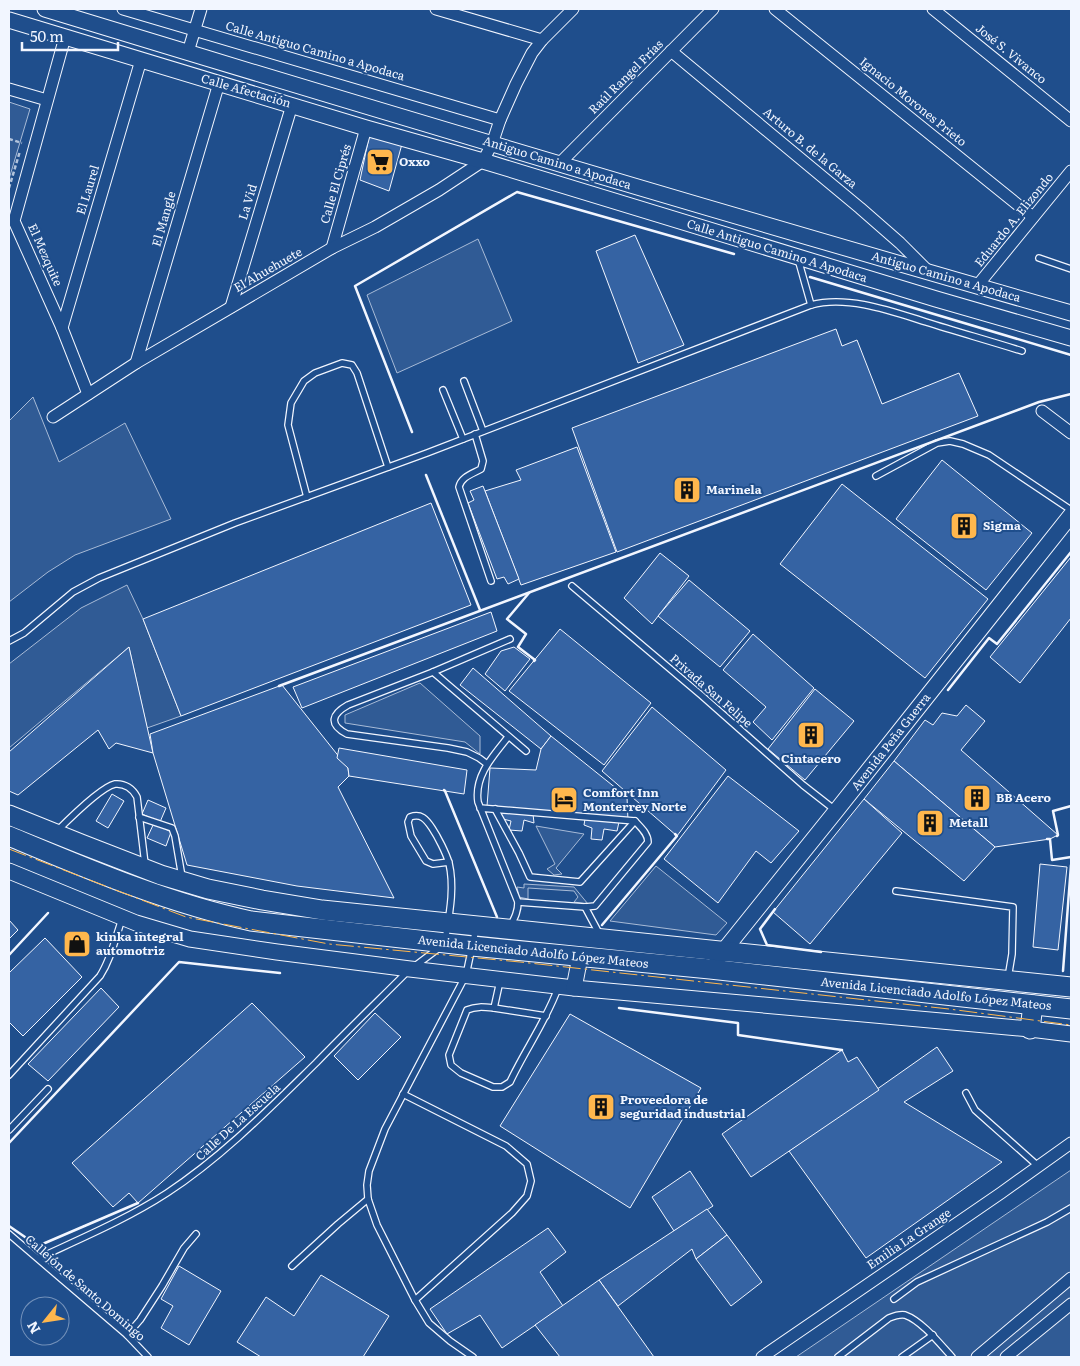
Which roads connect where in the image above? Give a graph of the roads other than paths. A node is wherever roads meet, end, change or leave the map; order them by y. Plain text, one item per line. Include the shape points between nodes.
1 (44, 9) edge
2 (123, 9) edge
3 (201, 9) edge
4 (436, 9) edge
5 (573, 9) edge
6 (713, 9) edge
7 (775, 9) edge
8 (933, 9) edge
9 (61, 11) edge
10 (459, 12) edge
11 (9, 20) edge
12 (195, 30) junction
13 (65, 37) junction
14 (542, 40) junction
15 (671, 51) junction
16 (188, 52) junction
17 (141, 60) junction
18 (219, 83) junction
19 (9, 89) edge
20 (47, 100) junction
21 (292, 105) junction
22 (500, 120) junction
23 (1071, 121) edge
24 (366, 128) junction
25 (492, 144) junction
26 (483, 160) junction
27 (559, 164) junction
28 (1071, 171) edge
29 (1033, 217) junction
30 (12, 223) edge
31 (332, 248) junction
32 (797, 257) junction
33 (1039, 258) dead end
34 (1071, 269) edge
35 (928, 271) junction
36 (977, 286) junction
37 (810, 305) junction
38 (231, 308) junction
39 (1071, 313) edge
40 (62, 328) junction
41 (1071, 338) edge
42 (1022, 351) dead end
43 (136, 363) junction
44 (464, 381) dead end
45 (443, 390) dead end
46 (88, 394) junction
47 (1042, 411) dead end
48 (53, 417) dead end
49 (483, 431) junction
50 (1071, 433) edge
51 (475, 434) junction
52 (462, 439) junction
53 (388, 467) junction
54 (876, 476) dead end
55 (307, 497) junction
56 (1071, 510) edge
57 (1071, 515) edge
58 (491, 581) dead end
59 (572, 586) dead end
60 (510, 639) dead end
61 (9, 641) edge
62 (434, 672) junction
63 (508, 737) junction
64 (526, 751) dead end
65 (487, 764) junction
66 (480, 808) junction
67 (495, 809) junction
68 (836, 811) junction
69 (9, 814) edge
70 (139, 817) junction
71 (634, 821) junction
72 (54, 833) junction
73 (9, 836) edge
74 (449, 862) junction
75 (146, 869) junction
76 (9, 871) edge
77 (183, 881) junction
78 (896, 891) dead end
79 (518, 902) junction
80 (585, 907) junction
81 (123, 917) junction
82 (448, 922) junction
83 (477, 926) junction
84 (510, 929) junction
85 (602, 939) junction
86 (445, 943) junction
87 (472, 946) junction
88 (722, 951) junction
89 (580, 957) junction
90 (415, 965) junction
91 (710, 969) junction
92 (466, 975) junction
93 (501, 979) junction
94 (1007, 980) junction
95 (558, 986) junction
96 (1071, 987) edge
97 (574, 988) junction
98 (1034, 1005) junction
99 (494, 1008) junction
100 (1071, 1009) edge
101 (546, 1016) junction
102 (1030, 1029) junction
103 (1071, 1034) edge
104 (9, 1075) edge
105 (48, 1089) dead end
106 (966, 1093) dead end
107 (403, 1094) junction
108 (9, 1130) edge
109 (1071, 1143) edge
110 (1038, 1166) junction
111 (368, 1199) junction
112 (1071, 1208) edge
113 (9, 1234) edge
114 (196, 1234) dead end
115 (39, 1258) junction
116 (292, 1266) dead end
117 (1071, 1278) edge
118 (894, 1299) dead end
119 (415, 1300) junction
120 (1071, 1304) edge
121 (128, 1335) junction
122 (933, 1335) junction
123 (148, 1357) edge
124 (473, 1357) edge
125 (762, 1357) edge
126 (838, 1357) edge
127 (902, 1357) edge
128 (952, 1357) edge
129 (977, 1357) edge
130 (1006, 1357) edge

1 - 9 street, Antiguo Camino a Apodaca
2 - 12 street, Calle Antiguo Camino a Apodaca
3 - 12 street
4 - 10 street
5 - 14 street, El Ahuehuete
6 - 15 street, Raúl Rangel Frías
7 - 29 street, Ignacio Morones Prieto
8 - 23 street, José S. Vivanco
9 - 16 street, Antiguo Camino a Apodaca
10 - 14 street
11 - 13 street, Calle Afectación
12 - 16 street
12 - 22 street, Calle Antiguo Camino a Apodaca
13 - 17 street, Calle Afectación
13 - 20 street, El Mezquite
14 - 22 street, El Ahuehuete via 526,63
15 - 27 street, Raúl Rangel Frías
15 - 35 street, Arturo B. de la Garza via 900,242
16 - 25 street, Antiguo Camino a Apodaca
17 - 18 street, Calle Afectación
17 - 40 street, El Laurel
18 - 21 street, Calle Afectación
18 - 43 street, El Mangle
19 - 20 street
20 - 30 street, El Mezquite
21 - 24 street, Calle Afectación
21 - 38 street, La Vid
22 - 25 street, El Ahuehuete
24 - 26 street, Calle Afectación
24 - 31 street, Calle El Ciprés
25 - 26 street, El Ahuehuete
25 - 27 street, Antiguo Camino a Apodaca
26 - 31 street, El Ahuehuete via 439,190
26 - 32 street, Calle Antiguo Camino A Apodaca
27 - 35 street, Antiguo Camino a Apodaca
28 - 29 street, Eduardo A. Elizondo
29 - 36 street, Eduardo A. Elizondo
30 - 40 street, El Mezquite
31 - 38 street, El Ahuehuete
32 - 37 lane
32 - 41 street, Calle Antiguo Camino A Apodaca
33 - 34 lane
35 - 36 street, Antiguo Camino a Apodaca
36 - 39 street, Antiguo Camino a Apodaca
37 - 42 lane via 833,301 861,304
37 - 49 lane
38 - 43 street, El Ahuehuete
40 - 46 street, El Mezquite
43 - 46 street, El Ahuehuete
44 - 49 lane
45 - 52 lane
46 - 48 street, El Ahuehuete
47 - 50 street
49 - 51 lane
51 - 52 lane
51 - 58 lane via 483,461 481,469 464,478 459,487
52 - 53 lane
53 - 55 lane
53 - 55 lane via 352,365 342,363 315,372 304,381 290,403 288,425
54 - 56 lane via 937,443 950,441 989,455
55 - 61 lane via 99,578 73,592 24,633
57 - 68 street, Avenida Peña Guerra
59 - 68 lane, Privada San Felipe
60 - 62 lane
62 - 63 lane
62 - 65 lane via 348,704 336,712 337,727 347,734 467,752
63 - 64 lane
63 - 65 lane
65 - 66 lane via 478,791
66 - 67 lane
66 - 79 lane
67 - 71 lane
67 - 71 lane via 530,877 580,882
68 - 88 street, Avenida Peña Guerra
69 - 72 main road, Avenida Licenciado Adolfo López Mateos
70 - 72 lane via 135,792 123,784 116,784 100,793
70 - 75 lane
70 - 77 lane via 172,828
71 - 80 lane via 646,834 648,842 598,903
72 - 75 main road, Avenida Licenciado Adolfo López Mateos
73 - 86 main road, Avenida Licenciado Adolfo López Mateos via 146,891 218,914 251,921
74 - 74 lane via 423,817 410,817 411,836 426,861 433,864
74 - 82 lane via 452,882
75 - 77 main road, Avenida Licenciado Adolfo López Mateos
76 - 81 street
77 - 82 main road, Avenida Licenciado Adolfo López Mateos via 208,889 322,910
78 - 94 lane via 1013,907 1012,954
79 - 80 lane
79 - 84 lane
80 - 85 lane
81 - 90 street via 190,939 277,952
81 - 104 lane via 112,953 100,976
82 - 83 main road, Avenida Licenciado Adolfo López Mateos
82 - 86 lane
83 - 84 main road, Avenida Licenciado Adolfo López Mateos
83 - 87 lane
84 - 85 main road, Avenida Licenciado Adolfo López Mateos
85 - 88 main road, Avenida Licenciado Adolfo López Mateos
86 - 87 main road, Avenida Licenciado Adolfo López Mateos
86 - 90 lane, Calle De La Escuela
87 - 89 main road, Avenida Licenciado Adolfo López Mateos
87 - 92 lane
88 - 91 street, Avenida Peña Guerra
88 - 94 main road, Avenida Licenciado Adolfo López Mateos
89 - 91 main road, Avenida Licenciado Adolfo López Mateos
89 - 97 street
90 - 92 street
90 - 115 lane, Calle De La Escuela via 272,1108 197,1172 144,1207
91 - 98 main road, Avenida Licenciado Adolfo López Mateos
92 - 93 street
92 - 107 lane
93 - 95 street
93 - 99 lane
94 - 96 main road, Avenida Licenciado Adolfo López Mateos
95 - 97 street
95 - 101 lane
97 - 102 street
98 - 100 main road, Avenida Licenciado Adolfo López Mateos
98 - 102 main road
99 - 101 lane
99 - 101 lane via 480,1006 467,1010 449,1055 452,1065 461,1073 492,1087 502,1087 510,1082
102 - 103 street
105 - 108 lane
106 - 110 lane via 975,1110
107 - 111 lane via 369,1171
107 - 119 lane via 506,1146 527,1164 531,1181 527,1196 512,1213
109 - 110 street, Emilia La Grange
110 - 125 street, Emilia La Grange
111 - 116 lane
111 - 119 lane via 377,1225
112 - 118 lane via 917,1282
113 - 115 lane, Callejón de Santo Domingo
114 - 121 lane
115 - 121 lane, Callejón de Santo Domingo
117 - 129 street
119 - 124 lane via 429,1324
120 - 130 street
121 - 123 lane, Callejón de Santo Domingo
122 - 126 lane via 904,1315 897,1315
122 - 127 lane
122 - 128 lane

